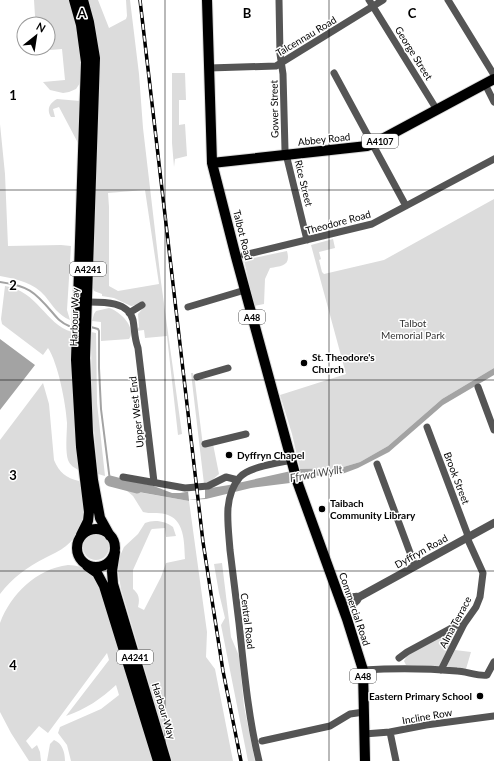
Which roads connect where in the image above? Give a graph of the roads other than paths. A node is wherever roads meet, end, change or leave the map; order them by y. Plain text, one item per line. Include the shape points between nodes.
1 (74, 0) edge
2 (83, 0) edge
3 (207, 0) edge
4 (279, 0) edge
5 (383, 0) edge
6 (448, 0) edge
7 (371, 3) edge
8 (282, 63) junction
9 (209, 68) junction
10 (334, 73) dead end
11 (494, 76) edge
12 (494, 79) edge
13 (484, 84) junction
14 (494, 102) edge
15 (437, 110) junction
16 (373, 144) junction
17 (286, 155) junction
18 (494, 160) edge
19 (212, 163) junction
20 (406, 206) junction
21 (307, 240) junction
22 (244, 255) dead end
23 (245, 290) junction
24 (87, 302) junction
25 (142, 305) dead end
26 (188, 307) dead end
27 (129, 313) junction
28 (228, 368) dead end
29 (197, 377) dead end
30 (478, 387) dead end
31 (427, 428) dead end
32 (494, 430) edge
33 (246, 434) dead end
34 (205, 444) dead end
35 (292, 460) junction
36 (377, 464) dead end
37 (294, 471) joint
38 (123, 477) dead end
39 (154, 482) junction
40 (237, 482) junction
41 (494, 522) edge
42 (81, 535) junction
43 (110, 536) junction
44 (468, 537) junction
45 (115, 552) junction
46 (87, 566) junction
47 (415, 566) junction
48 (342, 604) junction
49 (464, 624) junction
50 (400, 658) dead end
51 (494, 662) edge
52 (363, 670) junction
53 (440, 670) junction
54 (364, 712) junction
55 (494, 716) edge
56 (390, 732) junction
57 (364, 734) junction
58 (262, 741) dead end
59 (158, 761) edge
60 (166, 761) edge
61 (259, 761) edge
62 (365, 761) edge
63 (396, 761) edge

1 - 42 main road, Harbour Way / A4241 via 81,25 86,62 76,360 80,440 89,512 88,521
2 - 24 main road, Harbour Way / A4241 via 95,58
3 - 9 main road, Talbot Road / A48
4 - 8 street, Gower Street
5 - 7 street, Talcennau Road
6 - 11 street
7 - 8 street, Talcennau Road
7 - 15 street, George Street
8 - 9 street, Talcennau Road via 271,66
8 - 17 street, Gower Street
9 - 19 main road, Talbot Road / A48
10 - 16 street
12 - 13 main road, Abbey Road / A4107
13 - 14 street
13 - 15 main road, Abbey Road / A4107
15 - 16 main road, Abbey Road / A4107
16 - 17 main road, Abbey Road / A4107
16 - 20 street
17 - 19 main road, Abbey Road / A4107
17 - 21 street, Rice Street
18 - 20 street, Theodore Road
19 - 23 main road, Talbot Road / A48
20 - 21 street, Theodore Road via 372,224
21 - 22 street, Theodore Road
23 - 26 street
23 - 35 main road, Talbot Road / A48
24 - 27 street via 114,304
24 - 43 main road, Harbour Way / A4241 via 85,358 88,433 97,508
25 - 27 street
27 - 39 street, Upper West End via 138,348
28 - 29 street
30 - 32 street
31 - 44 street, Brook Street
33 - 34 street
35 - 37 main road, Talbot Road / A48
35 - 40 street via 251,470
36 - 47 street
37 - 48 main road, Commercial Road / A48
38 - 39 street
39 - 40 street via 187,488 211,485 226,477
40 - 61 street, Central Road via 229,500 228,520 252,734
41 - 44 street, Dyffryn Road
42 - 43 main road via 95,529 102,530
42 - 46 main road, A4241 via 77,542 77,553
43 - 45 main road, A4241 via 115,544
44 - 47 street, Dyffryn Road
44 - 49 street, Alma Terrace via 483,576 478,602
45 - 46 main road via 105,565 95,568
45 - 60 main road, Harbour Way / A4241 via 113,584
46 - 59 main road, Harbour Way / A4241 via 97,573 104,586
47 - 48 street, Dyffryn Road
48 - 52 main road, Commercial Road / A48
49 - 50 street via 444,632
49 - 53 street, Alma Terrace
51 - 53 street via 484,676
52 - 53 street
52 - 54 main road, Commercial Road / A48
54 - 57 main road, Commercial Road / A48
54 - 58 street via 350,714 330,726
55 - 56 street, Incline Row
56 - 57 street, Incline Row
56 - 63 street
57 - 62 main road, Commercial Road / A48

